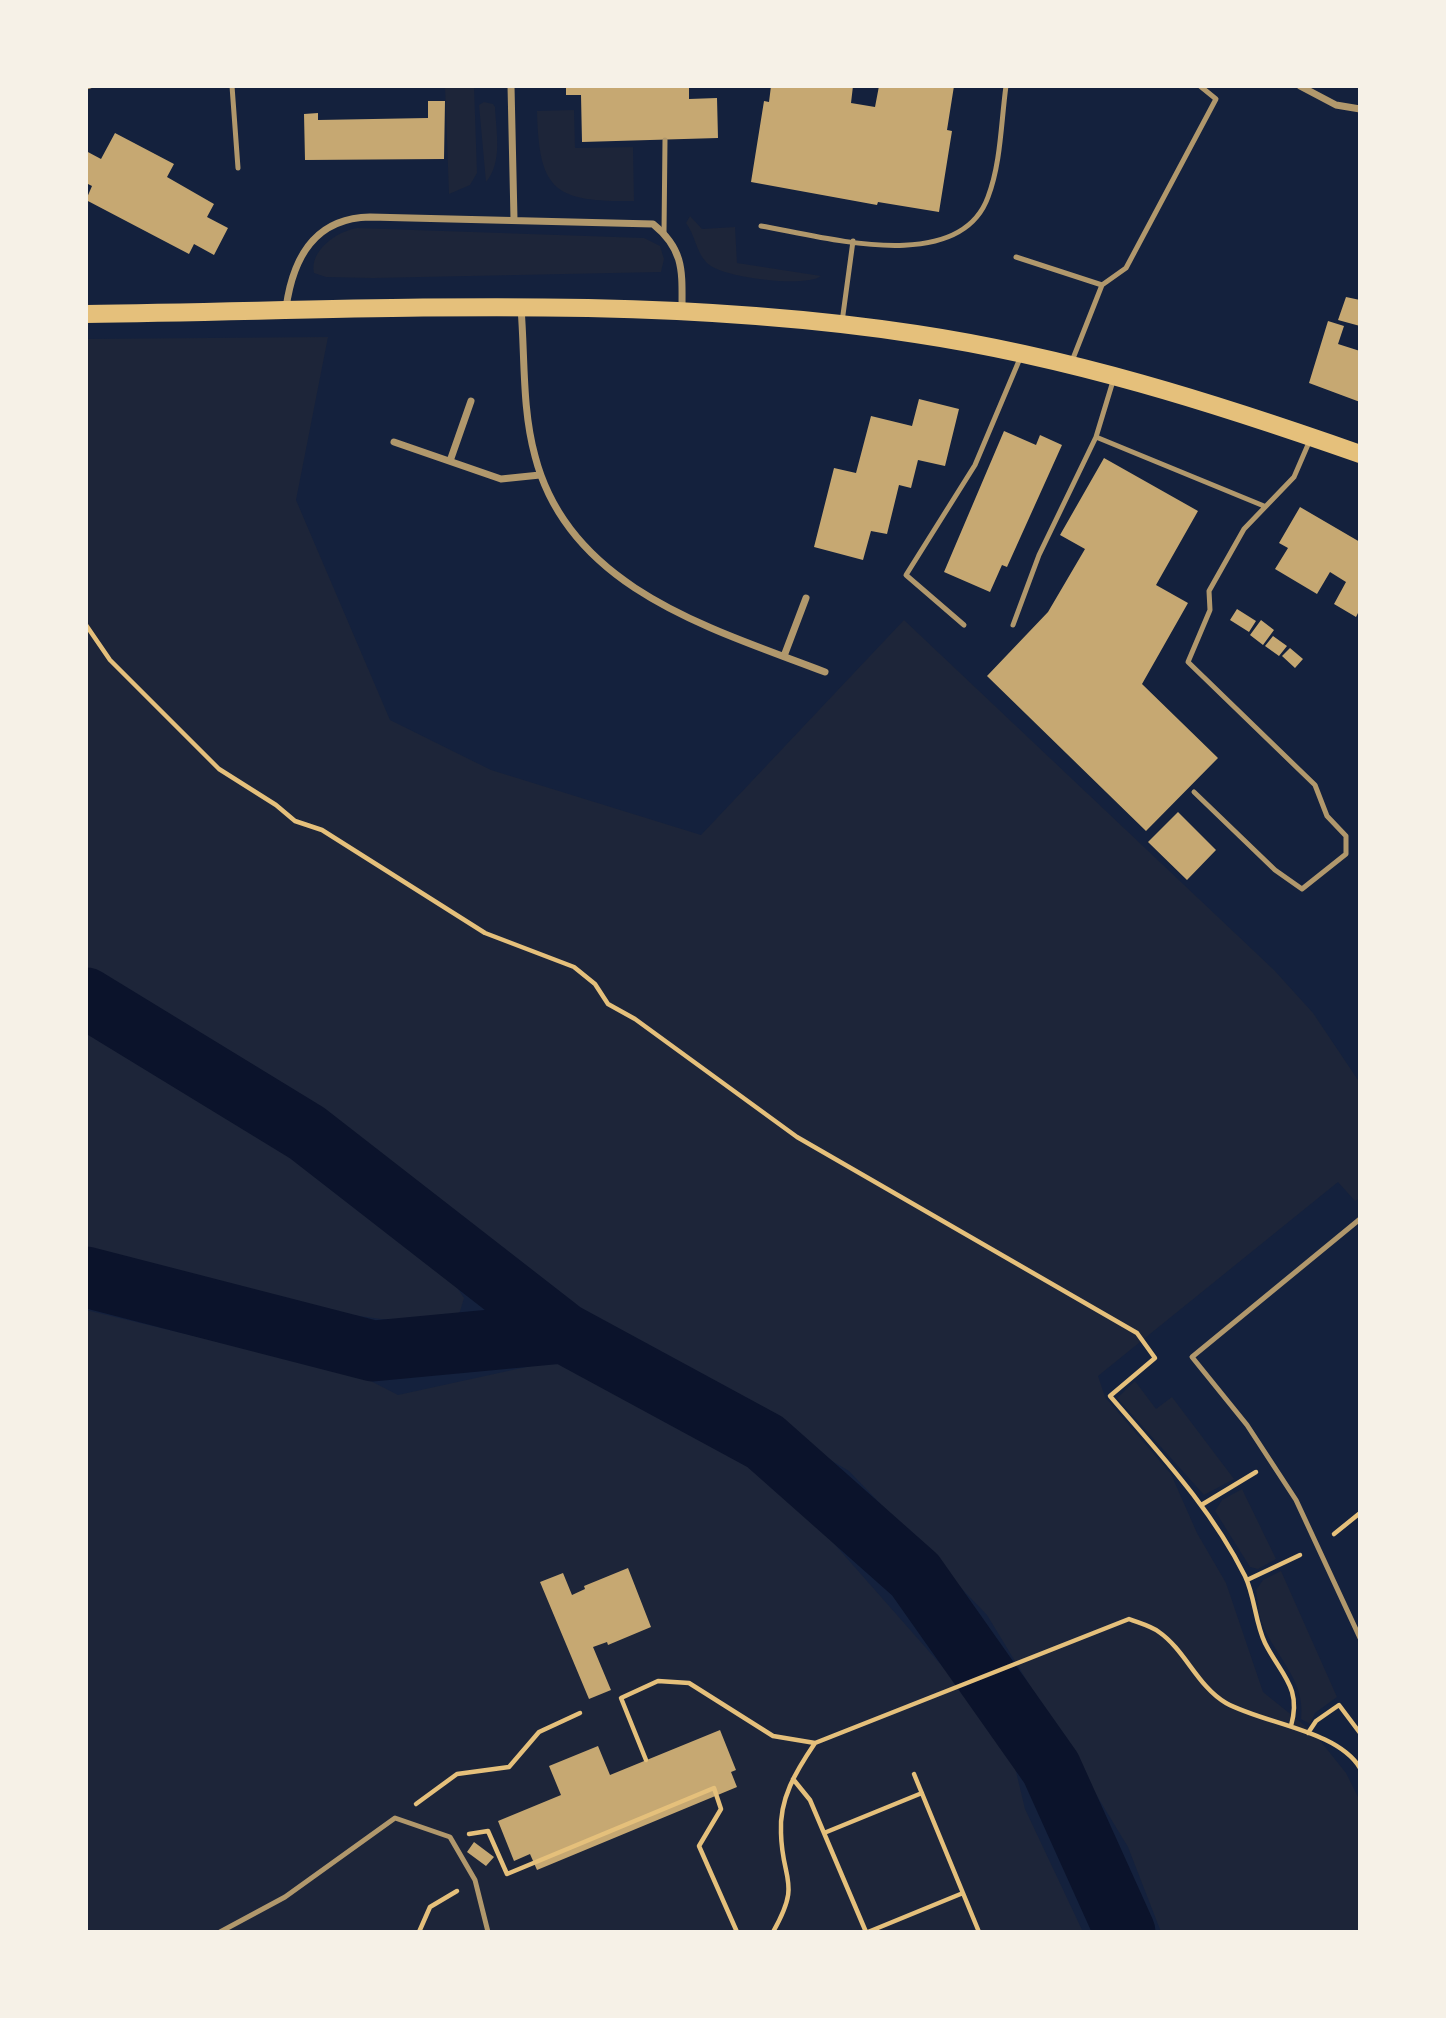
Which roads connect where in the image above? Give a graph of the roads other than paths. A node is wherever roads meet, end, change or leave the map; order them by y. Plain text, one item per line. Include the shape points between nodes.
1 (232, 86) edge
2 (511, 86) edge
3 (1006, 86) edge
4 (1199, 86) edge
5 (1300, 86) edge
6 (1360, 109) edge
7 (665, 140) dead end
8 (237, 168) dead end
9 (514, 219) junction
10 (761, 226) dead end
11 (664, 233) junction
12 (853, 241) junction
13 (1016, 257) dead end
14 (1102, 285) junction
15 (521, 308) junction
16 (682, 311) junction
17 (286, 312) junction
18 (86, 314) edge
19 (841, 325) junction
20 (1022, 353) junction
21 (1071, 364) junction
22 (1115, 374) junction
23 (471, 401) dead end
24 (1096, 437) junction
25 (1311, 437) junction
26 (394, 442) dead end
27 (1360, 454) edge
28 (450, 461) junction
29 (540, 475) junction
30 (1264, 506) junction
31 (806, 598) dead end
32 (964, 625) dead end
33 (1013, 625) dead end
34 (784, 656) junction
35 (825, 672) dead end
36 (1194, 792) dead end
37 (1360, 1219) edge
38 (1360, 1638) edge
39 (220, 1932) edge
40 (488, 1932) edge

1 - 8 lane
2 - 9 street
3 - 12 lane via 990,190 974,218 933,243 897,247
4 - 14 lane via 1216,99 1126,268
5 - 6 street via 1336,105
7 - 11 lane
9 - 11 street via 653,225
9 - 17 street via 370,216 337,221 325,228 294,267
10 - 12 lane
11 - 16 street via 679,259
12 - 19 lane
13 - 14 lane
14 - 21 lane
15 - 16 main road
15 - 17 main road
15 - 29 street via 530,430
16 - 19 main road
17 - 18 main road
19 - 20 main road
20 - 21 main road
20 - 32 lane via 975,465 906,575
21 - 22 main road
22 - 24 lane
22 - 25 main road
23 - 28 street
24 - 30 lane
24 - 33 lane via 1039,555
25 - 27 main road
25 - 30 lane via 1294,477
26 - 28 street
28 - 29 street via 501,479
29 - 34 street via 572,529 616,576 668,609
30 - 36 lane via 1244,529 1209,591 1210,610 1188,662 1315,785 1327,816 1346,836 1346,854 1303,889 1275,870
31 - 34 street
34 - 35 street
37 - 38 lane via 1192,1356 1247,1425 1296,1500
39 - 40 lane via 285,1897 395,1818 450,1837 475,1880

